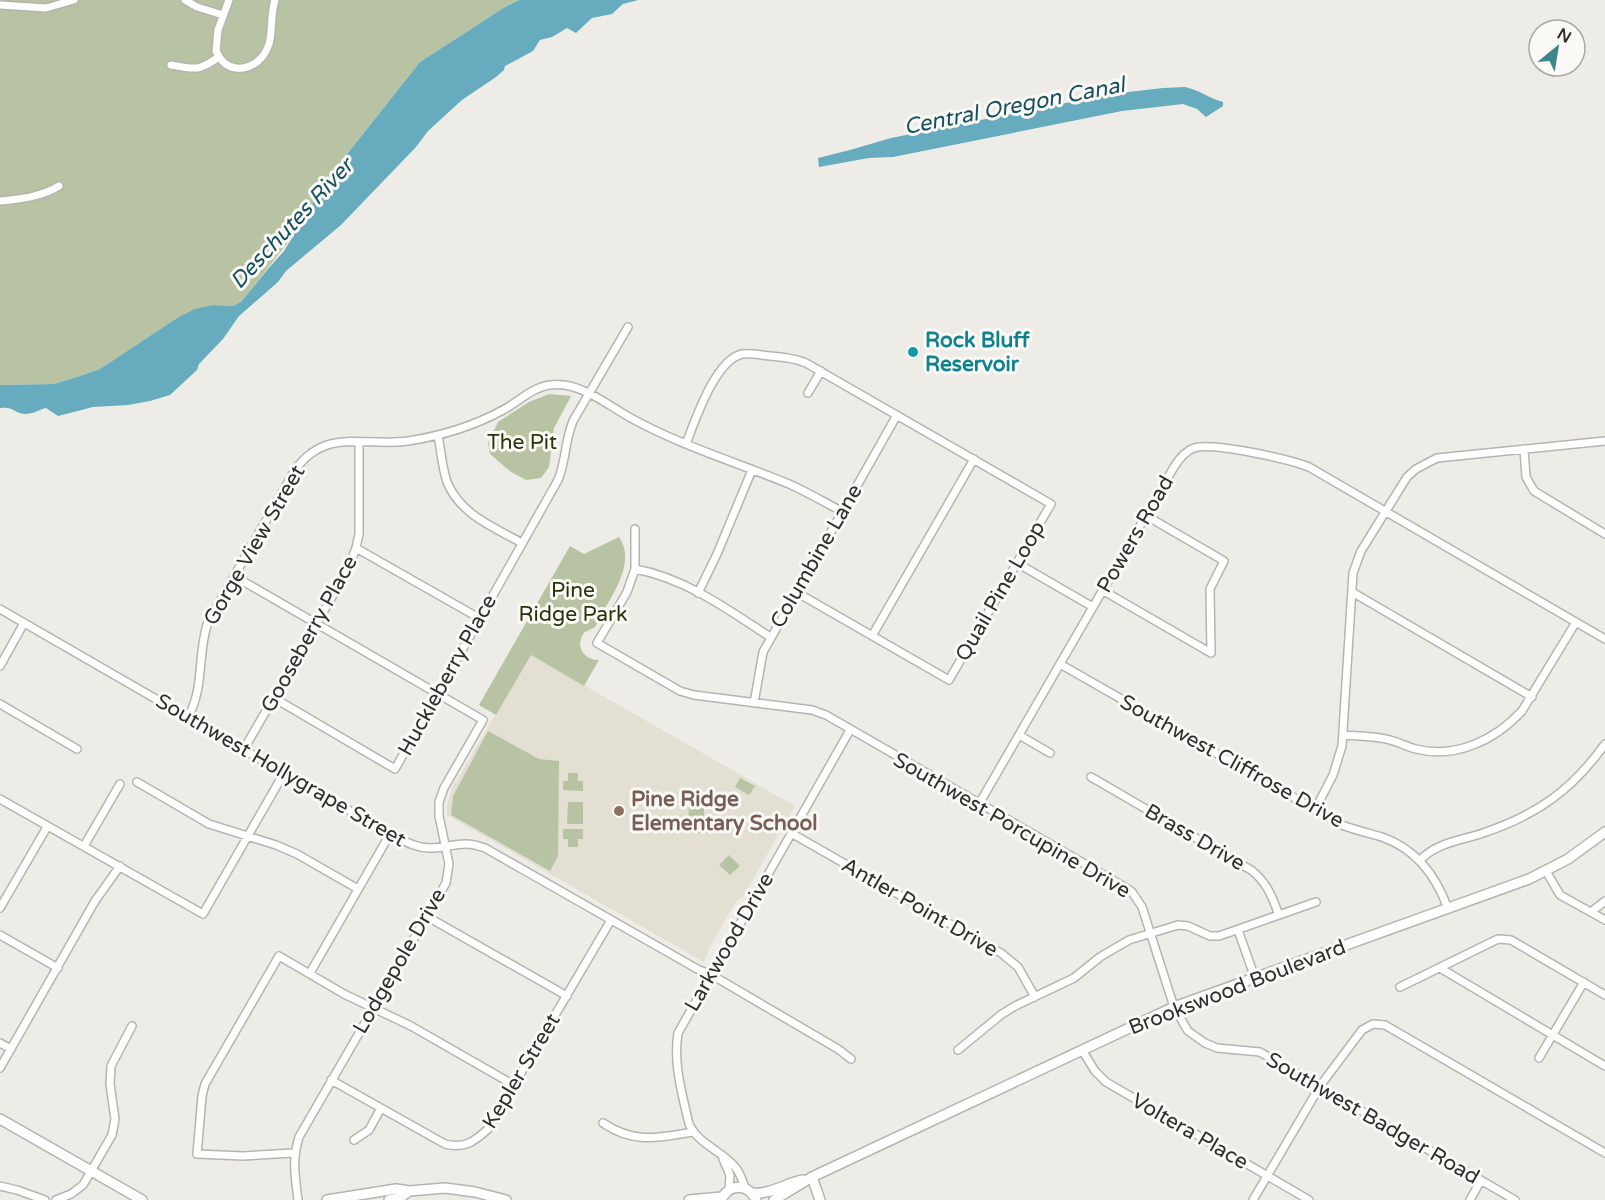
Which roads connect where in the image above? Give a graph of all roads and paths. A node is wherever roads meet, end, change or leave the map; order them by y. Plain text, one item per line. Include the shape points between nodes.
1 (74, 0) edge
2 (185, 0) edge
3 (229, 0) edge
4 (275, 0) edge
5 (0, 5) edge
6 (223, 15) junction
7 (219, 57) junction
8 (171, 65) dead end
9 (58, 186) dead end
10 (0, 201) edge
11 (628, 327) dead end
12 (821, 371) junction
13 (808, 393) dead end
14 (589, 394) junction
15 (897, 415) junction
16 (438, 435) junction
17 (1605, 441) edge
18 (359, 442) junction
19 (686, 444) junction
20 (1524, 449) junction
21 (974, 459) junction
22 (752, 470) junction
23 (1385, 510) junction
24 (842, 511) junction
25 (1145, 515) junction
26 (635, 530) dead end
27 (1605, 534) edge
28 (522, 543) junction
29 (356, 548) junction
30 (1017, 563) junction
31 (636, 569) junction
32 (234, 576) junction
33 (1102, 590) junction
34 (796, 592) junction
35 (1352, 592) junction
36 (698, 593) junction
37 (1093, 606) junction
38 (0, 609) edge
39 (479, 618) junction
40 (1576, 622) junction
41 (317, 623) junction
42 (24, 624) junction
43 (872, 636) junction
44 (770, 638) junction
45 (1605, 639) edge
46 (1060, 664) junction
47 (0, 666) edge
48 (437, 693) junction
49 (1532, 697) junction
50 (274, 698) junction
51 (754, 703) junction
52 (0, 704) edge
53 (188, 717) junction
54 (850, 730) junction
55 (1019, 735) junction
56 (1343, 735) junction
57 (1605, 744) edge
58 (77, 748) dead end
59 (244, 749) junction
60 (1050, 753) dead end
61 (284, 773) junction
62 (1091, 777) dead end
63 (137, 782) dead end
64 (120, 784) dead end
65 (0, 799) edge
66 (979, 804) junction
67 (1315, 810) junction
68 (47, 826) junction
69 (1605, 832) edge
70 (791, 833) junction
71 (390, 834) junction
72 (248, 836) junction
73 (84, 846) junction
74 (446, 846) junction
75 (1419, 860) junction
76 (120, 866) junction
77 (1546, 871) junction
78 (358, 889) junction
79 (1605, 901) edge
80 (1316, 902) dead end
81 (0, 908) edge
82 (1448, 909) junction
83 (1591, 912) junction
84 (1279, 915) junction
85 (426, 916) junction
86 (611, 920) junction
87 (1605, 921) edge
88 (1238, 930) junction
89 (1150, 933) junction
90 (0, 935) edge
91 (57, 968) junction
92 (1440, 968) junction
93 (310, 973) junction
94 (710, 974) junction
95 (1255, 978) junction
96 (1584, 982) junction
97 (1400, 987) dead end
98 (1605, 995) edge
99 (567, 996) junction
100 (1035, 997) junction
101 (372, 1007) junction
102 (1174, 1007) junction
103 (132, 1026) dead end
104 (1553, 1035) junction
105 (0, 1042) edge
106 (11, 1049) junction
107 (958, 1050) dead end
108 (1082, 1050) junction
109 (1539, 1058) dead end
110 (850, 1059) dead end
111 (1605, 1066) edge
112 (0, 1068) edge
113 (331, 1080) junction
114 (514, 1085) junction
115 (1320, 1086) junction
116 (381, 1108) junction
117 (0, 1119) edge
118 (603, 1124) dead end
119 (692, 1132) junction
120 (354, 1140) dead end
121 (293, 1153) junction
122 (1605, 1153) edge
123 (722, 1157) junction
124 (91, 1171) junction
125 (1268, 1176) junction
126 (809, 1178) junction
127 (1481, 1180) junction
128 (0, 1186) edge
129 (729, 1189) junction
130 (409, 1191) junction
131 (752, 1194) edge
132 (722, 1198) edge
133 (45, 1200) edge
134 (56, 1200) edge
135 (142, 1200) edge
136 (298, 1200) edge
137 (327, 1200) edge
138 (388, 1200) edge
139 (506, 1200) edge
140 (689, 1200) edge
141 (774, 1200) edge
142 (820, 1200) edge
143 (1253, 1200) edge
144 (1308, 1200) edge
145 (1470, 1200) edge
146 (1515, 1200) edge

1 - 5 street via 46,8
2 - 6 street
3 - 6 street
4 - 7 street via 271,39 264,56 242,69 232,68
6 - 7 street via 216,44
7 - 8 street via 197,69
9 - 10 street via 50,192
11 - 14 street, Huckleberry Place
12 - 13 street
12 - 15 street, Quail Pine Loop
12 - 19 street, Quail Pine Loop via 795,359 754,354 734,357 720,371 705,397
14 - 16 street, Gorge View Street via 568,385 549,385 474,424
14 - 19 street, Gorge View Street via 652,430
14 - 28 street, Huckleberry Place via 569,432 558,480
15 - 21 street, Quail Pine Loop
15 - 24 street, Columbine Lane
16 - 18 street, Gorge View Street via 407,441
16 - 28 street via 446,480 461,505
17 - 20 street
18 - 29 street, Gooseberry Place
18 - 32 street, Gorge View Street via 326,444 302,461
19 - 22 street, Gorge View Street
20 - 23 street via 1443,457 1426,463 1407,477
20 - 27 street via 1526,477 1534,491
21 - 30 street, Quail Pine Loop via 1051,504
21 - 43 street
22 - 24 street, Gorge View Street
22 - 36 street
23 - 25 street, Powers Road via 1326,475 1293,461 1197,447 1181,457
23 - 35 street via 1357,561
23 - 40 street, Powers Road
24 - 34 street, Columbine Lane
25 - 33 street, Powers Road
25 - 33 street via 1224,561 1210,589 1211,653
26 - 31 street
28 - 39 street, Huckleberry Place
29 - 39 street
29 - 41 street, Gooseberry Place
30 - 37 street
30 - 43 street, Quail Pine Loop via 949,680
31 - 36 street via 661,574
31 - 51 street, Southwest Porcupine Drive via 597,643 680,691
32 - 41 street
32 - 53 street, Gorge View Street via 202,639 197,696
33 - 37 street, Powers Road
34 - 43 street, Quail Pine Loop
34 - 44 street, Columbine Lane
35 - 49 street
35 - 56 street
36 - 44 street
37 - 46 street, Powers Road
38 - 42 street, Southwest Hollygrape Street
39 - 48 street, Huckleberry Place
40 - 45 street, Powers Road
40 - 49 street
41 - 48 street
41 - 50 street, Gooseberry Place
42 - 47 street
42 - 53 street, Southwest Hollygrape Street
44 - 51 street, Columbine Lane via 760,662
46 - 55 street, Powers Road
46 - 67 street, Southwest Cliffrose Drive
48 - 50 street, Huckleberry Place via 395,769
48 - 74 street, Lodgepole Drive via 483,720 439,802
49 - 56 street via 1499,732 1460,750 1430,752 1379,737
50 - 59 street, Gooseberry Place
51 - 54 street, Southwest Porcupine Drive via 812,710
52 - 58 street
53 - 59 street, Southwest Hollygrape Street
54 - 66 street, Southwest Porcupine Drive
54 - 70 street, Larkwood Drive
55 - 60 street
55 - 66 street, Powers Road
56 - 67 street via 1334,775
57 - 75 street via 1567,788 1536,811 1491,831 1445,843
59 - 61 street, Southwest Hollygrape Street
61 - 71 street, Southwest Hollygrape Street
61 - 72 street
62 - 84 street, Brass Drive via 1251,870 1265,882
63 - 72 street via 209,824
64 - 73 street
65 - 68 street
66 - 89 street, Southwest Porcupine Drive via 1132,892 1142,907
67 - 75 street, Southwest Cliffrose Drive via 1342,825 1395,843
68 - 73 street
68 - 81 street
69 - 77 main road, Brookswood Boulevard
70 - 94 street, Larkwood Drive
70 - 100 street, Antler Point Drive via 1001,953 1018,967
71 - 74 street, Southwest Hollygrape Street via 422,848
71 - 78 street
72 - 76 street via 203,914
72 - 78 street via 297,854
73 - 76 street
74 - 85 street, Lodgepole Drive via 446,883
74 - 86 street, Southwest Hollygrape Street via 463,843 485,848
75 - 82 street, Southwest Cliffrose Drive via 1437,881
76 - 91 street
77 - 82 main road, Brookswood Boulevard
77 - 83 street via 1560,895
78 - 93 street
79 - 83 street
80 - 84 street
82 - 95 main road, Brookswood Boulevard
83 - 87 street
84 - 88 street
85 - 99 street
85 - 101 street, Lodgepole Drive
86 - 94 street, Southwest Hollygrape Street
86 - 99 street, Kepler Street
88 - 89 street via 1214,937 1178,925
88 - 95 street
89 - 100 street via 1129,939 1074,978
89 - 102 street, Southwest Porcupine Drive
90 - 91 street
91 - 106 street
92 - 96 street via 1507,938
92 - 97 street
92 - 104 street
93 - 101 street
93 - 121 street via 279,956 205,1084 196,1154
94 - 110 street, Southwest Hollygrape Street
94 - 119 street, Larkwood Drive via 678,1033 676,1046 676,1065
95 - 102 main road, Brookswood Boulevard
96 - 98 street
96 - 104 street
99 - 114 street, Kepler Street
100 - 107 street via 1002,1014
101 - 113 street, Lodgepole Drive
101 - 114 street
102 - 108 main road, Brookswood Boulevard
102 - 115 street, Southwest Badger Road via 1188,1031 1205,1044 1260,1052
103 - 124 street via 111,1066 115,1119 112,1134
104 - 109 street
104 - 111 street
105 - 106 street
106 - 112 street
108 - 125 street, Voltera Place via 1106,1082
108 - 126 main road, Brookswood Boulevard
113 - 116 street, Kepler Street
113 - 121 street, Lodgepole Drive via 306,1120
114 - 116 street, Kepler Street via 488,1129 477,1140 457,1148
115 - 122 street via 1362,1030 1372,1024 1385,1025
115 - 125 street
115 - 127 street, Southwest Badger Road
116 - 120 street via 369,1130
117 - 124 main road
118 - 119 street via 629,1137
119 - 123 street
121 - 136 street, Lodgepole Drive
123 - 129 street via 730,1176
123 - 131 street via 735,1167
124 - 134 street via 78,1190
124 - 135 main road
125 - 143 street
125 - 144 street, Voltera Place
126 - 131 main road, Brookswood Boulevard
126 - 141 main road, Brookswood Boulevard
126 - 142 main road
127 - 145 street
127 - 146 street, Southwest Badger Road
128 - 133 street
129 - 131 main road, Brookswood Boulevard via 736,1187
129 - 132 main road
130 - 137 main road via 396,1189
130 - 138 main road
130 - 139 main road via 445,1188
132 - 140 main road

